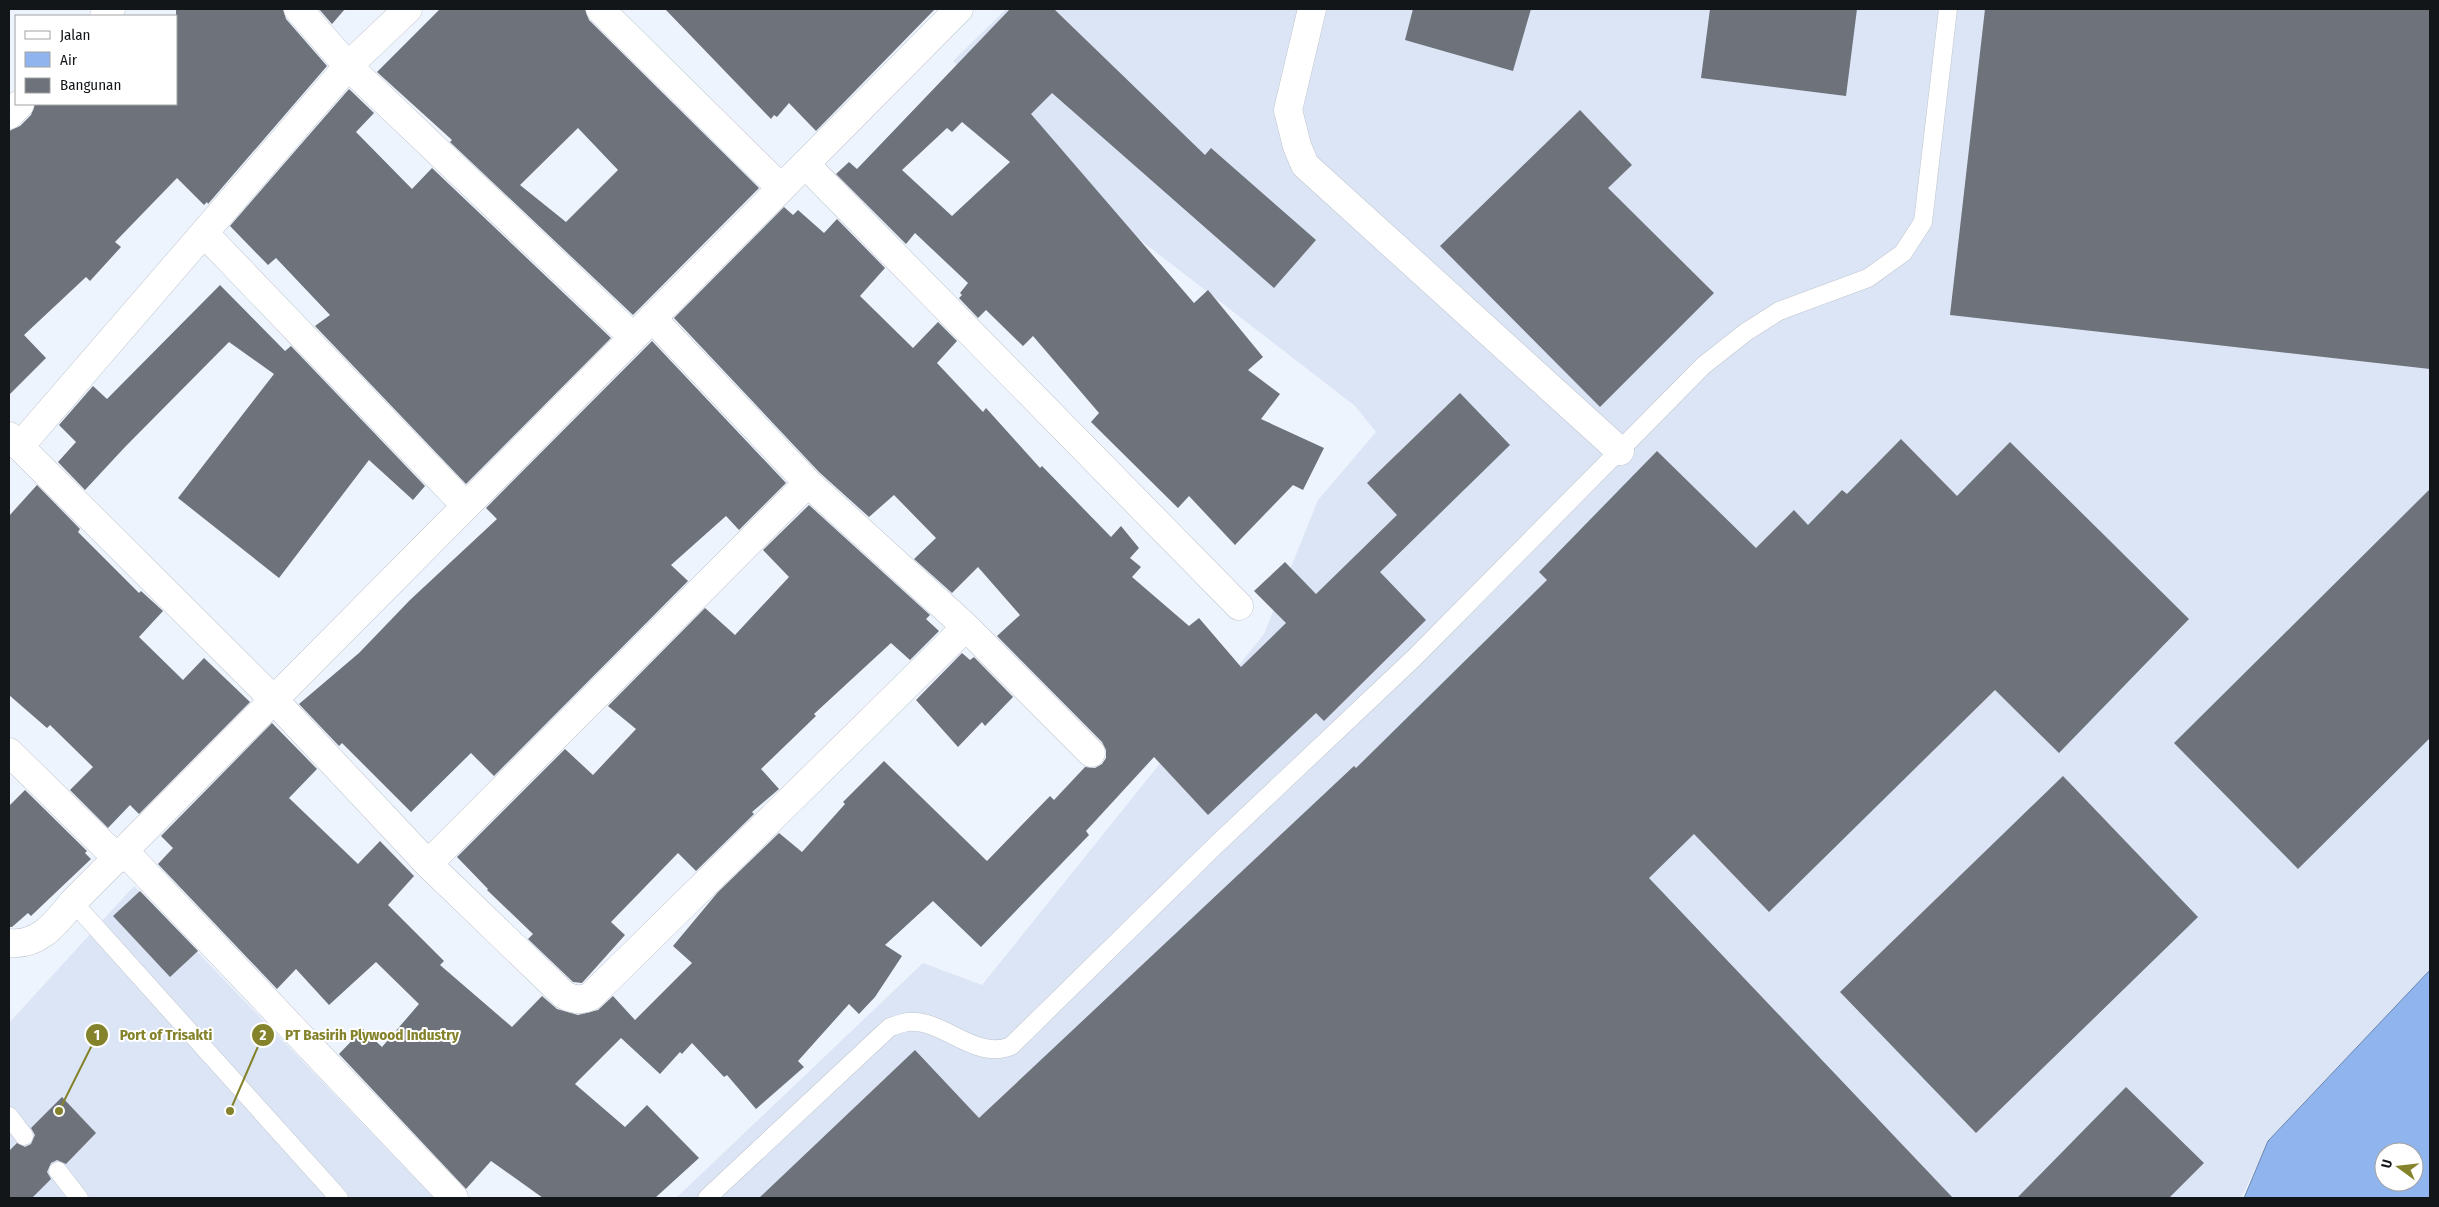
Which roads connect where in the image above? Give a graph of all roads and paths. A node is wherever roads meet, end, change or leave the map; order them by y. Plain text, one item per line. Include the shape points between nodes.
1 (298, 9) edge
2 (408, 9) edge
3 (600, 9) edge
4 (958, 9) edge
5 (1312, 9) edge
6 (1948, 9) edge
7 (348, 66) junction
8 (19, 105) edge
9 (9, 115) edge
10 (805, 164) junction
11 (781, 188) junction
12 (204, 233) junction
13 (652, 318) junction
14 (633, 337) junction
15 (14, 441) edge
16 (1620, 451) junction
17 (808, 482) junction
18 (466, 506) junction
19 (1239, 606) dead end
20 (966, 627) junction
21 (274, 700) junction
22 (9, 752) edge
23 (1091, 753) dead end
24 (122, 855) junction
25 (428, 864) junction
26 (73, 902) junction
27 (9, 943) edge
28 (9, 1116) edge
29 (24, 1136) dead end
30 (58, 1172) dead end
31 (79, 1198) edge
32 (339, 1198) edge
33 (454, 1198) edge
34 (707, 1198) edge

1 - 7 street
2 - 7 street
3 - 11 street
4 - 10 street
5 - 16 street via 1288,110 1305,165
6 - 16 lane via 1922,222 1903,253 1868,278 1779,311 1746,332 1704,365
7 - 12 street
7 - 14 street
8 - 9 street
10 - 11 street
10 - 19 street
11 - 13 street
12 - 15 street
12 - 18 street
13 - 14 street
13 - 17 street
14 - 18 street
15 - 21 street
16 - 34 lane via 1414,658 1216,845 1011,1046 1001,1050 988,1049 928,1025 910,1022 890,1027
17 - 20 street
17 - 25 street
18 - 21 street
20 - 23 street
20 - 25 street via 588,998 572,999 564,995
21 - 24 street
21 - 25 street
22 - 24 street
24 - 26 street
24 - 33 street
26 - 27 street via 37,939
26 - 32 lane
28 - 29 lane
30 - 31 lane

